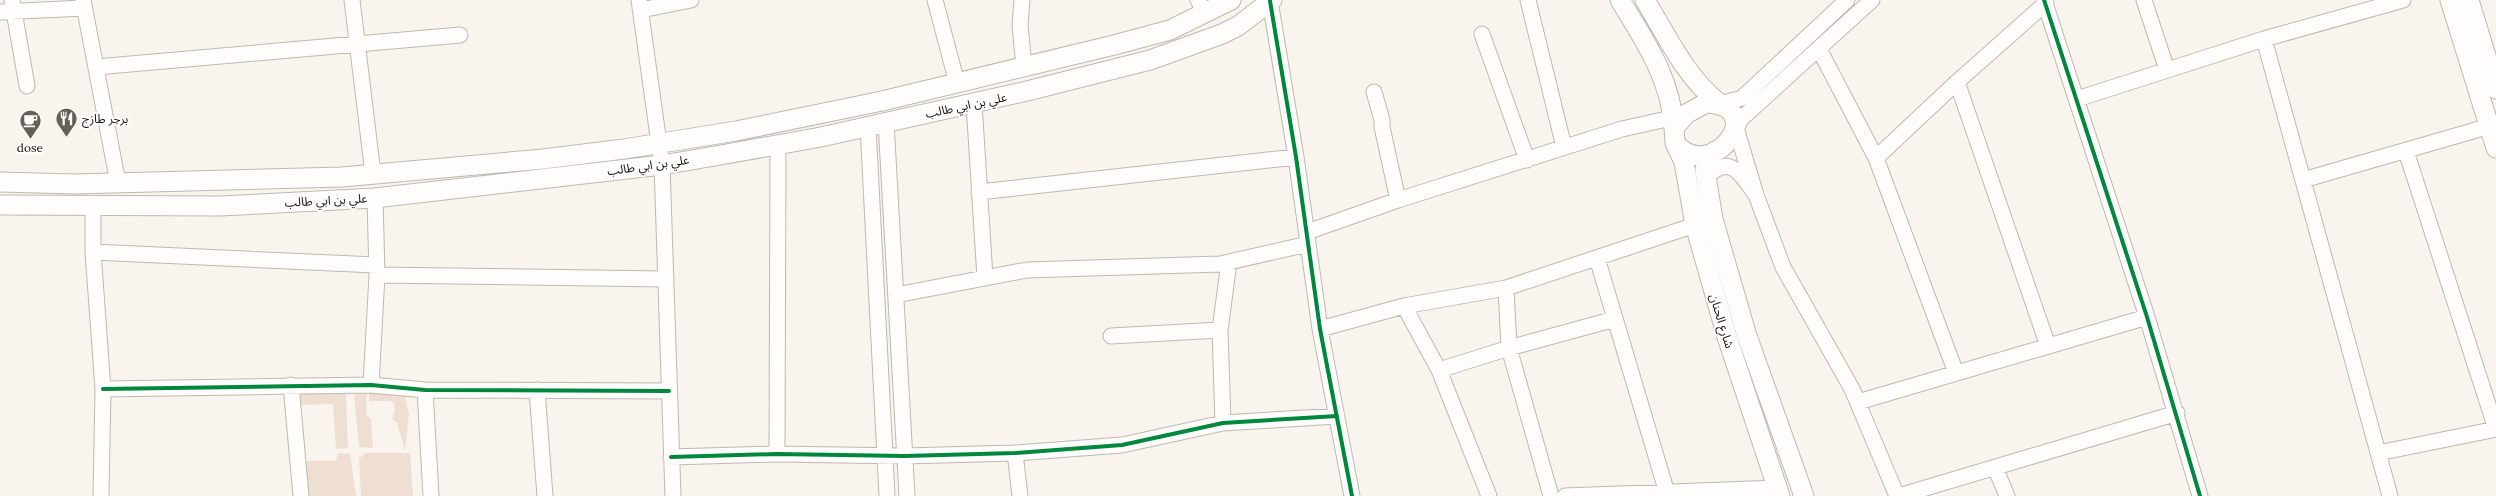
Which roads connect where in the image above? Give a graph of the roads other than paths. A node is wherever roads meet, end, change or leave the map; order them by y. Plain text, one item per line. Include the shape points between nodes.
1 (352, 0) edge
2 (691, 0) edge
3 (935, 0) edge
4 (1022, 0) edge
5 (1231, 0) edge
6 (1528, 0) edge
7 (1620, 0) edge
8 (1645, 0) edge
9 (1847, 0) edge
10 (1872, 0) edge
11 (2144, 0) edge
12 (2403, 0) edge
13 (2450, 0) edge
14 (2469, 0) edge
15 (1271, 1) edge
16 (2045, 2) edge
17 (84, 4) edge
18 (640, 5) edge
19 (1201, 6) edge
20 (2361, 6) edge
21 (8, 7) edge
22 (1482, 34) dead end
23 (460, 35) dead end
24 (2264, 39) junction
25 (358, 44) junction
26 (1819, 49) junction
27 (96, 67) junction
28 (1024, 67) junction
29 (2167, 70) junction
30 (1957, 82) junction
31 (957, 83) junction
32 (27, 86) dead end
33 (2496, 89) edge
34 (1374, 92) dead end
35 (2077, 99) junction
36 (974, 103) junction
37 (1720, 104) junction
38 (877, 124) junction
39 (1675, 126) junction
40 (2490, 126) junction
41 (1736, 128) junction
42 (661, 143) junction
43 (778, 145) junction
44 (1564, 148) junction
45 (2496, 148) edge
46 (1715, 151) junction
47 (2406, 151) junction
48 (1296, 157) junction
49 (1876, 158) junction
50 (1527, 160) junction
51 (662, 164) junction
52 (373, 174) junction
53 (0, 175) edge
54 (1706, 178) junction
55 (2303, 180) junction
56 (8, 183) edge
57 (118, 183) junction
58 (979, 192) junction
59 (1756, 195) junction
60 (374, 198) junction
61 (1398, 200) junction
62 (93, 206) junction
63 (5, 207) edge
64 (1695, 225) junction
65 (1308, 238) junction
66 (93, 252) junction
67 (1597, 258) junction
68 (1229, 262) junction
69 (377, 270) junction
70 (985, 278) junction
71 (666, 279) junction
72 (1506, 288) junction
73 (896, 295) junction
74 (1404, 306) junction
75 (2147, 317) junction
76 (1615, 319) junction
77 (1320, 329) junction
78 (1220, 330) junction
79 (1111, 336) dead end
80 (2048, 346) junction
81 (1509, 348) junction
82 (1439, 370) junction
83 (1956, 373) junction
84 (291, 385) junction
85 (371, 385) junction
86 (103, 389) junction
87 (425, 390) junction
88 (537, 390) junction
89 (669, 391) junction
90 (1858, 402) junction
91 (2177, 413) junction
92 (1337, 416) junction
93 (1223, 423) junction
94 (2496, 429) edge
95 (1015, 453) junction
96 (2378, 453) junction
97 (777, 454) junction
98 (884, 456) junction
99 (905, 456) junction
100 (671, 457) junction
101 (1995, 467) junction
102 (1779, 492) edge
103 (1667, 493) junction
104 (101, 496) edge
105 (301, 496) edge
106 (431, 496) edge
107 (545, 496) edge
108 (673, 496) edge
109 (887, 496) edge
110 (907, 496) edge
111 (1020, 496) edge
112 (1352, 496) edge
113 (1489, 496) edge
114 (1551, 496) edge
115 (1565, 496) edge
116 (1804, 496) edge
117 (1898, 496) edge
118 (2006, 496) edge
119 (2200, 496) edge
120 (2390, 496) edge

1 - 25 street
2 - 18 street
3 - 31 street
4 - 28 street via 1020,25
5 - 19 main road, علي بن ابي طالب
6 - 44 street
7 - 39 main road, شارع الحنان via 1665,80
8 - 37 main road via 1686,67 1709,95
9 - 37 street via 1742,98
10 - 26 street
11 - 29 street
12 - 20 street
13 - 40 main road
14 - 33 main road
15 - 36 main road, علي بن ابي طالب via 1238,26 1187,48 1150,60
15 - 48 street
16 - 30 street
16 - 35 street
17 - 21 street
17 - 27 street
18 - 42 street
19 - 28 main road, علي بن ابي طالب via 1170,30
20 - 24 street
21 - 32 street
22 - 50 street
23 - 25 street
24 - 29 street
24 - 55 street
25 - 27 street
25 - 52 street
26 - 41 street via 1747,113
26 - 49 street
27 - 57 street
28 - 31 main road, علي بن ابي طالب
29 - 35 street
30 - 49 street
30 - 80 street
31 - 42 main road, علي بن ابي طالب via 743,129
34 - 61 street
35 - 75 street
36 - 38 main road, علي بن ابي طالب
36 - 58 street
37 - 39 main road via 1706,103 1696,107 1678,120
37 - 41 main road via 1730,108
38 - 43 main road, علي بن ابي طالب
38 - 73 street
38 - 98 street
39 - 44 street via 1622,129
39 - 46 main road via 1681,150 1692,156 1702,156
39 - 64 main road, شارع الحنان
40 - 45 main road
40 - 47 street
41 - 46 main road via 1727,144
41 - 59 street
42 - 51 street
42 - 52 main road, علي بن ابي طالب via 544,159
43 - 51 main road, علي بن ابي طالب
43 - 97 street
44 - 50 street
46 - 54 main road, شارع الحنان via 1708,159
47 - 55 street
47 - 94 street
48 - 58 street
48 - 65 street
49 - 83 street
50 - 61 street
51 - 60 main road, علي بن ابي طالب
51 - 71 street
52 - 57 main road, علي بن ابي طالب
53 - 56 main road
54 - 59 street via 1715,168 1732,167 1739,172
54 - 116 main road, شارع الحنان via 1713,219 1746,333
55 - 96 street
56 - 57 main road, علي بن ابي طالب
58 - 70 street
59 - 90 street via 1783,267
60 - 62 main road, علي بن ابي طالب via 220,206
60 - 69 street
61 - 65 street
62 - 63 main road, علي بن ابي طالب
62 - 66 street
64 - 67 street
64 - 102 main road, شارع الحنان via 1727,337
65 - 68 street
65 - 77 street
66 - 69 street
66 - 86 street
67 - 72 street
67 - 76 street
68 - 70 street via 1027,270
68 - 78 street
69 - 71 street
69 - 85 street
70 - 73 street
71 - 89 street
72 - 74 street
72 - 81 street
73 - 99 street
74 - 77 street
74 - 82 street
75 - 80 street
75 - 91 street
76 - 81 street
76 - 103 street
77 - 92 street
78 - 79 street
78 - 93 street
80 - 83 street
81 - 82 street
81 - 114 street
82 - 113 street
83 - 90 street
84 - 85 street
84 - 86 street
84 - 105 street
85 - 87 street
86 - 104 street
87 - 88 street
87 - 106 street
88 - 89 street
88 - 107 street
89 - 100 street
90 - 117 street
91 - 101 street
91 - 119 street
92 - 93 street
92 - 112 street
93 - 95 street via 1122,445
94 - 96 street
95 - 99 street
95 - 111 street
96 - 120 street
97 - 98 street
97 - 100 street
98 - 99 street
98 - 109 street
99 - 110 street
100 - 108 street
101 - 117 street
101 - 118 street
102 - 103 street
103 - 115 street

